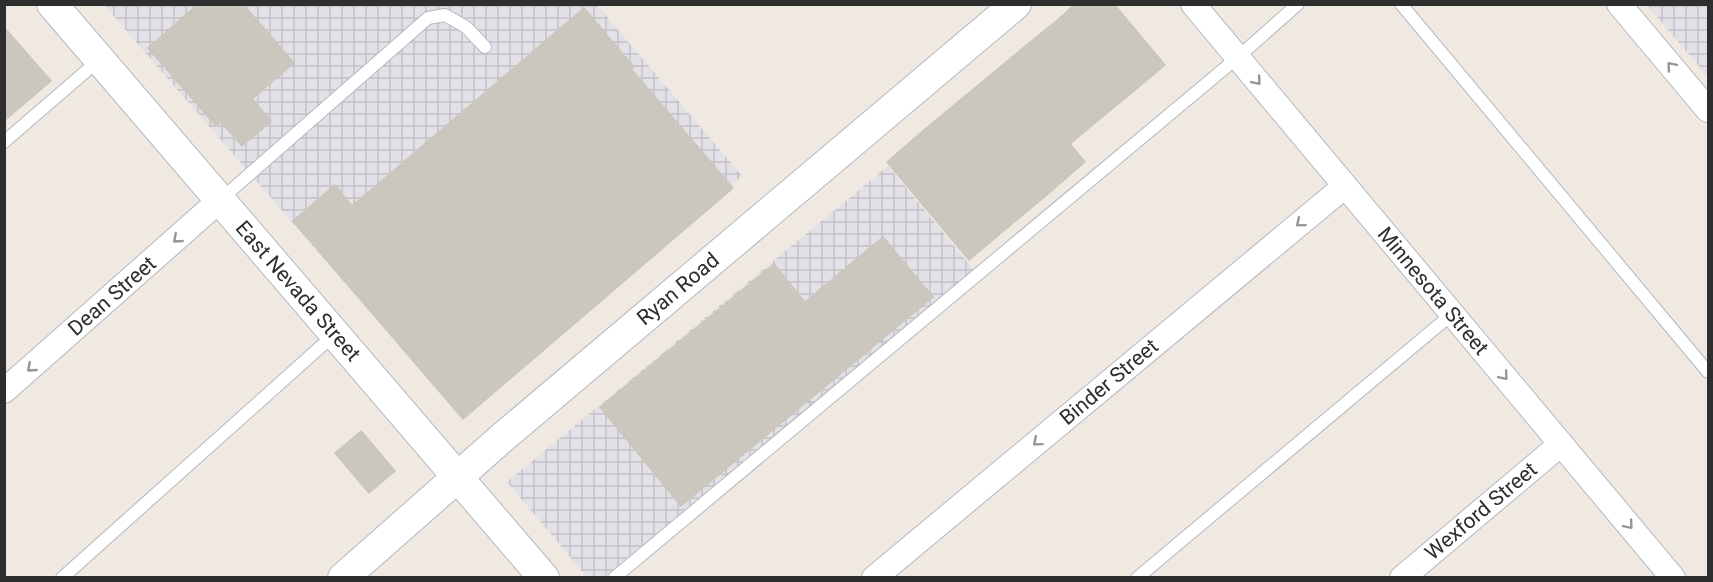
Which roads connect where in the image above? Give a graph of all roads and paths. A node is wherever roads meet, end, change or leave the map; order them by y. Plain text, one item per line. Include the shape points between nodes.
1 (52, 4) edge
2 (1016, 4) edge
3 (1193, 4) edge
4 (1298, 4) edge
5 (1401, 4) edge
6 (1619, 4) edge
7 (485, 47) dead end
8 (1237, 58) junction
9 (99, 60) junction
10 (1708, 110) edge
11 (4, 142) edge
12 (1345, 186) junction
13 (220, 200) junction
14 (1452, 314) junction
15 (336, 334) junction
16 (1708, 372) edge
17 (4, 391) edge
18 (1561, 444) junction
19 (458, 476) junction
20 (1667, 576) edge
21 (62, 578) edge
22 (343, 578) edge
23 (544, 578) edge
24 (614, 578) edge
25 (874, 578) edge
26 (1137, 578) edge
27 (1402, 578) edge

1 - 9 street, East Nevada Street
2 - 19 street, Ryan Road
3 - 8 street, Minnesota Street
4 - 8 lane
5 - 16 lane
10 -> 6 street
7 - 13 lane via 466,27 445,15 428,18
8 -> 12 street, Minnesota Street
8 - 24 lane
9 - 11 lane
9 - 13 street, East Nevada Street
12 - 14 street, Minnesota Street
12 -> 25 street, Binder Street
13 - 15 street, East Nevada Street
13 -> 17 street, Dean Street
14 -> 18 street, Minnesota Street
14 - 26 lane
15 - 19 street, East Nevada Street
15 - 21 lane
18 -> 20 street, Minnesota Street
18 - 27 street, Wexford Street
19 - 22 street, Ryan Road
19 - 23 street, East Nevada Street

